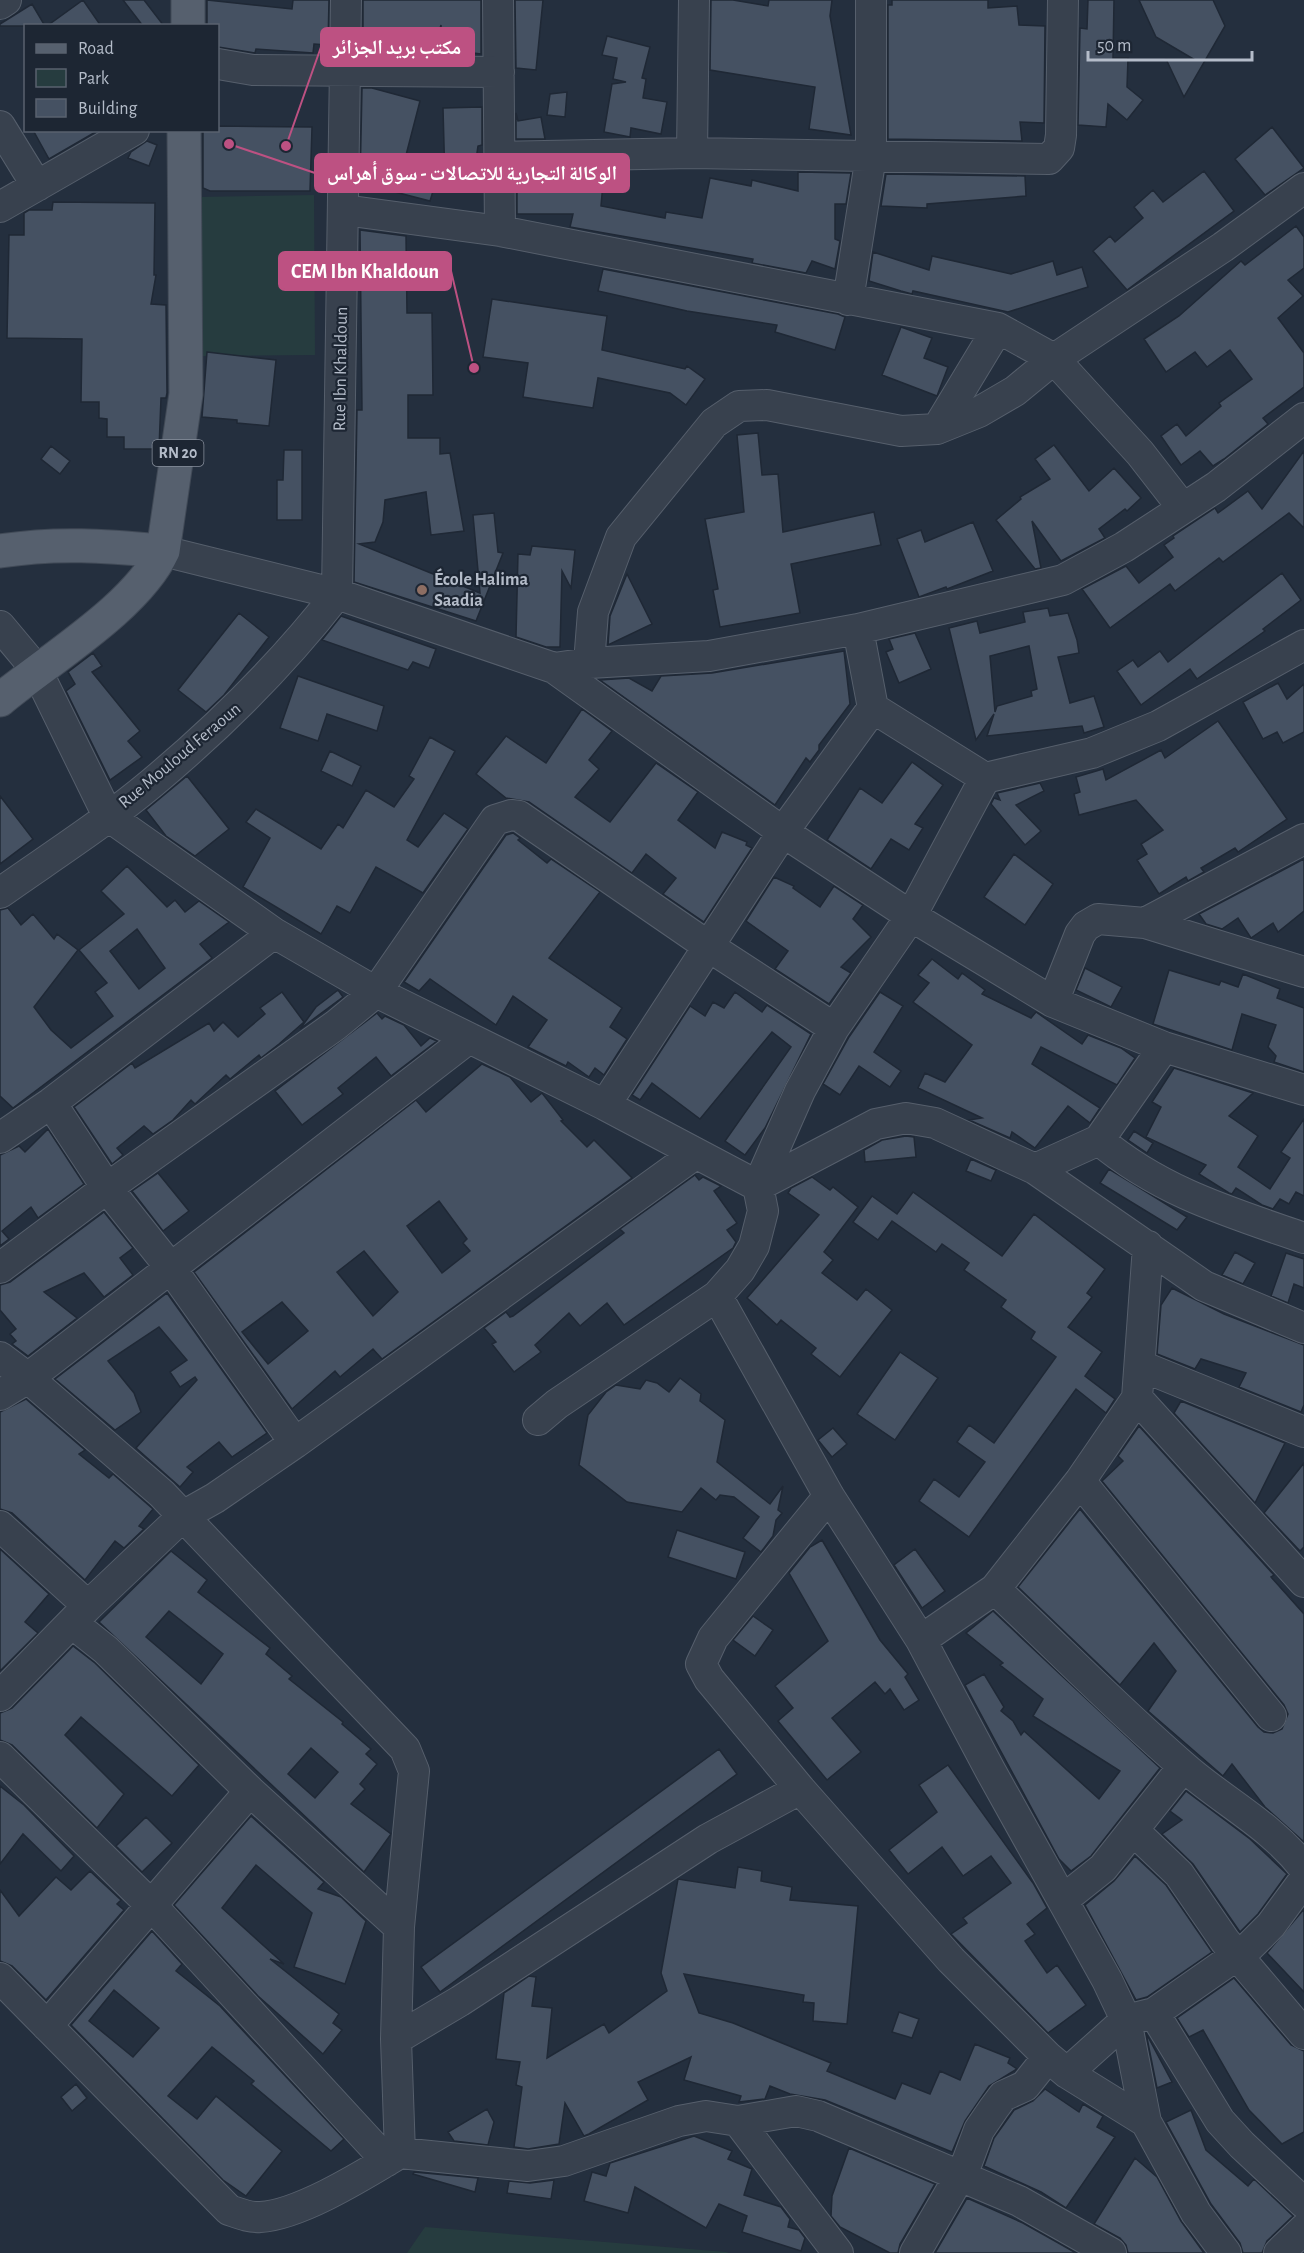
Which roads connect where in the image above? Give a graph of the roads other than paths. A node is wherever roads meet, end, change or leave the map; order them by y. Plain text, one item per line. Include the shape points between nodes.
1 (6, 0) edge
2 (188, 0) edge
3 (346, 0) edge
4 (498, 0) edge
5 (694, 0) edge
6 (871, 0) edge
7 (1063, 0) edge
8 (0, 4) edge
9 (188, 24) edge
10 (219, 64) edge
11 (346, 70) junction
12 (498, 72) junction
13 (0, 126) edge
14 (131, 132) edge
15 (184, 132) edge
16 (692, 153) junction
17 (871, 156) junction
18 (499, 157) junction
19 (37, 186) junction
20 (1304, 188) edge
21 (0, 207) edge
22 (344, 210) junction
23 (500, 231) junction
24 (848, 300) junction
25 (998, 328) junction
26 (1054, 359) junction
27 (1304, 418) edge
28 (937, 429) junction
29 (1182, 507) junction
30 (0, 551) edge
31 (163, 551) junction
32 (337, 594) junction
33 (0, 626) edge
34 (858, 629) junction
35 (1304, 645) edge
36 (589, 663) junction
37 (554, 668) junction
38 (36, 669) junction
39 (0, 700) edge
40 (873, 708) junction
41 (985, 778) junction
42 (108, 816) junction
43 (783, 832) junction
44 (1304, 839) edge
45 (0, 893) edge
46 (911, 916) junction
47 (1145, 923) junction
48 (274, 933) junction
49 (708, 946) junction
50 (1304, 972) edge
51 (376, 992) junction
52 (1053, 1002) junction
53 (834, 1028) junction
54 (469, 1038) junction
55 (1164, 1047) junction
56 (1304, 1090) edge
57 (51, 1103) junction
58 (605, 1105) junction
59 (0, 1138) edge
60 (1099, 1140) junction
61 (695, 1154) junction
62 (1035, 1169) junction
63 (758, 1186) junction
64 (107, 1188) junction
65 (1304, 1238) edge
66 (1148, 1246) junction
67 (0, 1268) edge
68 (170, 1268) junction
69 (717, 1296) junction
70 (1304, 1328) edge
71 (0, 1358) edge
72 (1141, 1366) junction
73 (28, 1378) junction
74 (0, 1395) edge
75 (1137, 1398) junction
76 (538, 1420) dead end
77 (1304, 1432) edge
78 (296, 1443) junction
79 (1080, 1481) junction
80 (829, 1496) junction
81 (183, 1516) junction
82 (0, 1526) edge
83 (1304, 1582) edge
84 (995, 1589) junction
85 (80, 1615) junction
86 (921, 1640) junction
87 (0, 1696) edge
88 (1271, 1716) dead end
89 (0, 1757) edge
90 (1183, 1767) junction
91 (800, 1789) junction
92 (250, 1791) junction
93 (1134, 1831) junction
94 (1304, 1868) edge
95 (1304, 1880) edge
96 (1064, 1899) junction
97 (152, 1906) junction
98 (399, 1927) junction
99 (1237, 1957) junction
100 (0, 1978) edge
101 (1140, 2017) junction
102 (48, 2026) junction
103 (1304, 2034) edge
104 (396, 2039) junction
105 (1058, 2065) junction
106 (738, 2121) junction
107 (1146, 2122) junction
108 (393, 2157) junction
109 (960, 2176) junction
110 (1304, 2203) edge
111 (1304, 2229) edge
112 (1062, 2241) edge
113 (838, 2253) edge
114 (915, 2253) edge
115 (1111, 2253) edge
116 (1226, 2253) edge
117 (1279, 2253) edge

1 - 8 street
2 - 9 main road
3 - 11 street, Rue Ibn Khaldoun
4 - 12 street
5 - 16 street
6 - 17 street
7 - 17 street via 1061,135 1054,156 1041,160
10 - 11 street via 253,70
11 - 12 street
11 - 22 street, Rue Ibn Khaldoun
12 - 18 street
13 - 19 street
14 - 19 street
15 - 31 main road, RN 20 via 186,394
16 - 17 street
16 - 18 street
17 - 24 street
18 - 23 street
19 - 21 street
20 - 26 street via 1223,248
22 - 23 street
22 - 32 street, Rue Ibn Khaldoun
23 - 24 street
24 - 25 street
25 - 26 street
25 - 28 street
26 - 28 street via 1015,391 979,412
26 - 29 street via 1140,453
27 - 29 street via 1216,487
28 - 36 street via 901,431 767,405 739,406 714,423 621,537 592,612
29 - 34 street via 1124,547 1063,580
30 - 31 main road via 53,544
31 - 32 street
31 - 38 main road, RN 20 via 155,569 89,633
32 - 37 street
32 - 42 street, Rue Mouloud Feraoun via 299,644 244,702 151,784
33 - 38 street
34 - 36 street via 709,656
34 - 40 street
35 - 41 street via 1158,726 1092,753
36 - 37 street
37 - 43 street
38 - 39 main road, RN 20
38 - 42 street
40 - 41 street
40 - 43 street
41 - 46 street
42 - 45 street, Rue Mouloud Feraoun
42 - 48 street
43 - 46 street
43 - 49 street
44 - 47 street
46 - 52 street
46 - 53 street
47 - 50 street
47 - 52 street via 1105,918 1086,926
48 - 51 street
48 - 57 street
49 - 51 street via 511,814 495,820
49 - 53 street
49 - 58 street
51 - 54 street
51 - 64 street via 336,1025
52 - 55 street
53 - 63 street via 800,1091
54 - 58 street
54 - 68 street
55 - 56 street
55 - 60 street
57 - 59 street
57 - 64 street
58 - 61 street
60 - 62 street
60 - 65 street via 1128,1164 1164,1185
61 - 63 street
61 - 78 street
62 - 63 street via 935,1124 906,1118 876,1124
62 - 66 street
63 - 69 street via 763,1211 754,1246 740,1270
64 - 67 street
64 - 68 street
66 - 70 street via 1204,1286
66 - 72 street
68 - 73 street
68 - 78 street
69 - 76 street
69 - 80 street
71 - 73 street
72 - 75 street
72 - 77 street
73 - 74 street
73 - 81 street
75 - 79 street
75 - 83 street
78 - 81 street
79 - 84 street
79 - 88 street
80 - 86 street
80 - 91 street via 713,1638 702,1665 709,1679
81 - 85 street
81 - 98 street via 405,1749 414,1771
82 - 85 street
84 - 86 street
84 - 90 street
85 - 87 street
85 - 92 street via 106,1650
86 - 96 street
89 - 97 street
90 - 93 street
90 - 94 street via 1252,1816
91 - 104 street via 708,1839
91 - 105 street via 951,1960
92 - 97 street
92 - 98 street
93 - 96 street via 1103,1868
93 - 99 street via 1179,1874
95 - 99 street via 1271,1925
96 - 101 street
97 - 102 street
97 - 108 street
98 - 104 street
99 - 101 street
99 - 103 street
100 - 102 street
101 - 105 street
101 - 107 street
101 - 110 street via 1220,2121
102 - 108 street via 229,2210 258,2217 281,2214 346,2185
104 - 108 street
105 - 107 street
105 - 109 street via 1003,2096 979,2130
106 - 108 street via 706,2116 679,2121 564,2161 528,2166
106 - 109 street via 796,2111 818,2116
106 - 113 street
107 - 116 street via 1196,2213
109 - 112 street via 1019,2201
109 - 114 street
111 - 117 street
112 - 115 street

